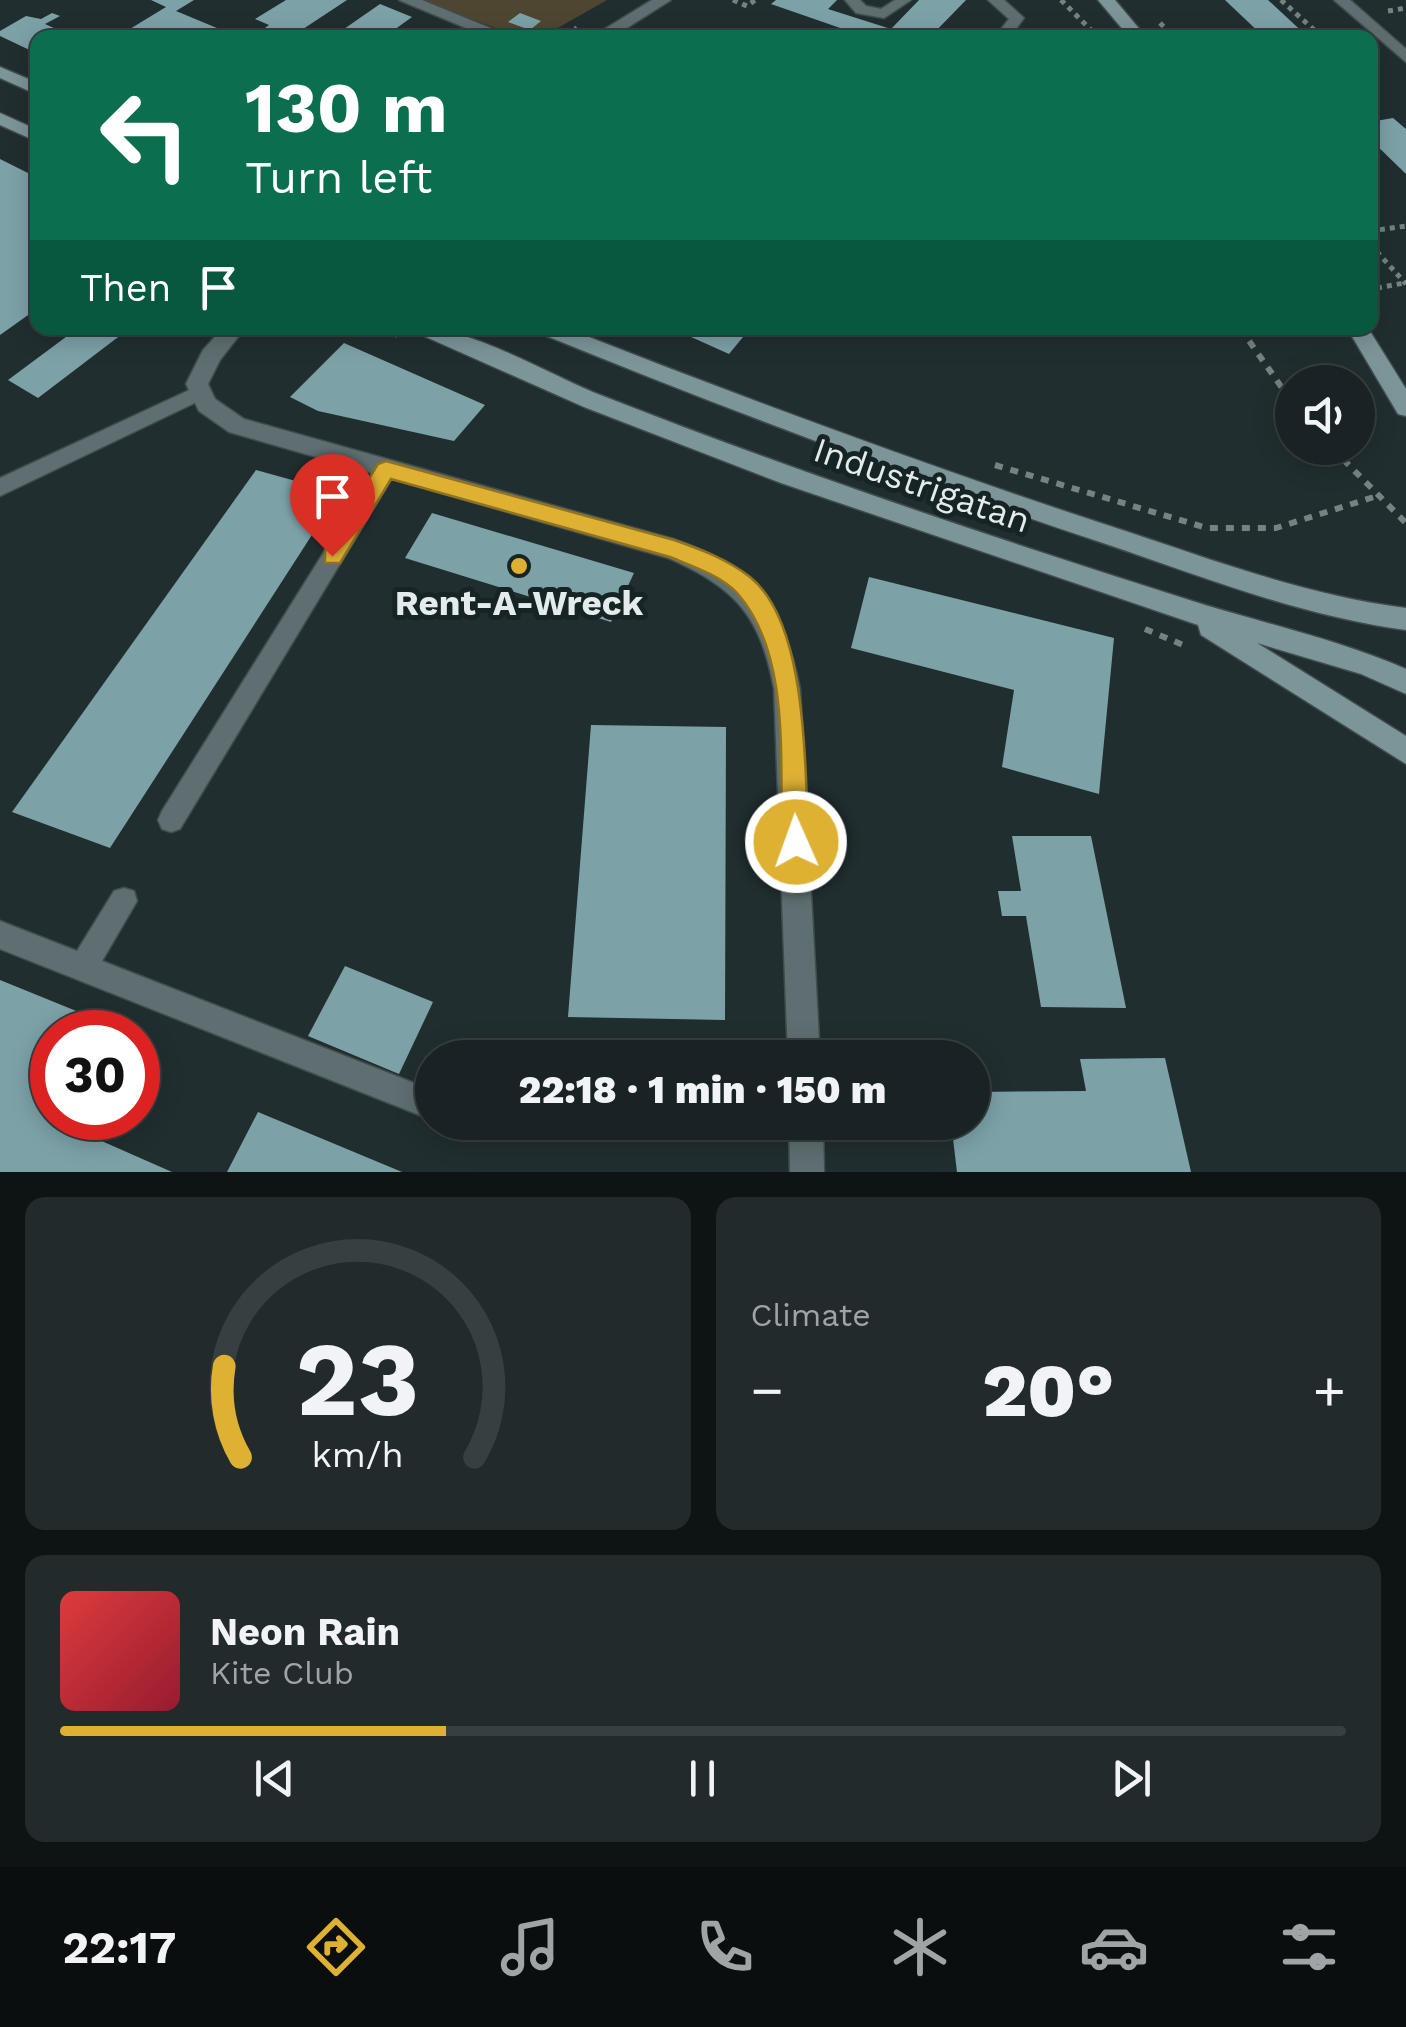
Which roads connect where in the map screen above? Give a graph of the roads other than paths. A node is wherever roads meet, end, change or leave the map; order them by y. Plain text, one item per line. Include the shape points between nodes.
1 (407, 0) edge
2 (663, 0) edge
3 (852, 0) edge
4 (904, 0) edge
5 (995, 0) edge
6 (1106, 0) edge
7 (1341, 0) edge
8 (485, 30) edge
9 (612, 30) edge
10 (1008, 30) edge
11 (1131, 30) edge
12 (1375, 30) edge
13 (1378, 32) edge
14 (1406, 57) edge
15 (0, 72) edge
16 (30, 86) edge
17 (0, 118) edge
18 (30, 133) edge
19 (229, 335) edge
20 (441, 335) edge
21 (564, 335) edge
22 (1363, 335) edge
23 (1374, 349) junction
24 (1406, 382) edge
25 (198, 393) junction
26 (1406, 408) edge
27 (386, 470) junction
28 (0, 488) edge
29 (1185, 610) junction
30 (1406, 619) edge
31 (1406, 682) edge
32 (1406, 751) edge
33 (171, 820) dead end
34 (124, 901) dead end
35 (0, 934) edge
36 (82, 968) junction
37 (803, 1040) edge
38 (415, 1098) edge
39 (806, 1140) edge
40 (807, 1172) edge

1 - 8 street
2 - 9 street
3 - 4 lane via 861,10 884,14
5 - 10 lane via 1018,18
6 - 11 main road
7 - 12 lane
13 - 14 lane
15 - 16 main road
17 - 18 main road
19 - 25 street via 201,372
20 - 29 main road, Industrigatan via 714,449
21 - 30 main road, Industrigatan via 1080,526 1322,605
22 - 23 main road
23 - 24 main road
23 - 26 main road
25 - 27 street via 258,435
25 - 28 lane
27 - 33 lane
27 - 37 street via 674,549 734,578 762,607 777,639 787,689
29 - 31 main road, Industrigatan
29 - 32 main road
34 - 36 lane
35 - 36 lane
36 - 38 lane
39 - 40 street

